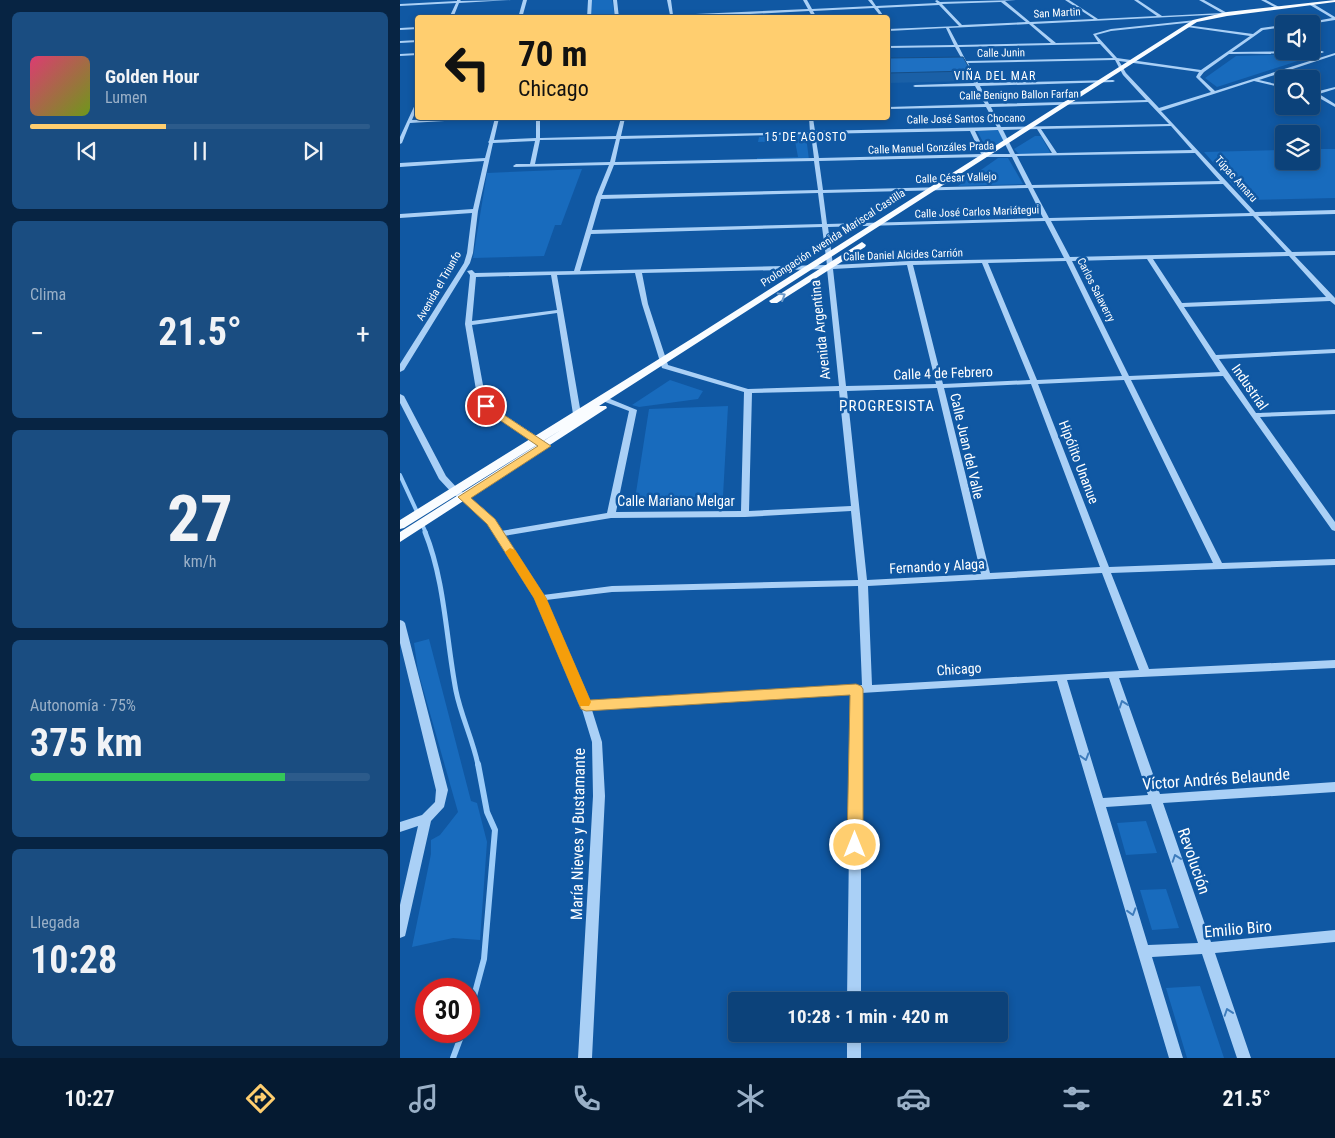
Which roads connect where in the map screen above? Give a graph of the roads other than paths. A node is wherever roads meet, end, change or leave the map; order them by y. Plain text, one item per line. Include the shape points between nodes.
1 (509, 0) edge
2 (525, 0) edge
3 (590, 0) edge
4 (615, 0) edge
5 (668, 0) edge
6 (805, 0) edge
7 (870, 0) edge
8 (1002, 0) edge
9 (1014, 0) edge
10 (1067, 0) edge
11 (1136, 0) edge
12 (1201, 0) edge
13 (1263, 0) edge
14 (459, 1) edge
15 (1333, 1) edge
16 (937, 2) edge
17 (1311, 4) junction
18 (400, 5) edge
19 (875, 6) junction
20 (1278, 8) junction
21 (811, 10) junction
22 (744, 13) joint
23 (1226, 14) junction
24 (452, 15) edge
25 (521, 15) edge
26 (589, 15) edge
27 (617, 15) edge
28 (672, 15) edge
29 (708, 15) edge
30 (814, 15) edge
31 (882, 15) edge
32 (1161, 17) junction
33 (1334, 17) edge
34 (1096, 20) junction
35 (1320, 20) edge
36 (1030, 23) junction
37 (1196, 24) junction
38 (890, 25) edge
39 (961, 26) junction
40 (947, 27) junction
41 (1275, 27) edge
42 (400, 28) edge
43 (415, 28) edge
44 (893, 30) joint
45 (1111, 30) junction
46 (1253, 34) junction
47 (415, 41) edge
48 (400, 42) edge
49 (1101, 43) junction
50 (1055, 44) junction
51 (956, 46) junction
52 (890, 47) edge
53 (1322, 52) joint
54 (1228, 53) junction
55 (415, 54) edge
56 (1332, 54) edge
57 (400, 55) edge
58 (1116, 59) junction
59 (955, 62) edge
60 (965, 62) junction
61 (1132, 62) junction
62 (1141, 63) junction
63 (1123, 71) junction
64 (1202, 71) junction
65 (1105, 80) junction
66 (1253, 80) junction
67 (1112, 81) junction
68 (976, 84) junction
69 (1275, 85) edge
70 (915, 86) dead end
71 (1335, 88) edge
72 (1214, 92) junction
73 (1320, 92) edge
74 (1320, 98) edge
75 (1150, 101) junction
76 (1077, 103) junction
77 (1068, 104) junction
78 (988, 105) junction
79 (1334, 105) edge
80 (415, 106) edge
81 (890, 108) edge
82 (1159, 110) junction
83 (444, 120) edge
84 (496, 120) edge
85 (538, 120) edge
86 (622, 120) edge
87 (811, 120) edge
88 (408, 122) junction
89 (1173, 125) junction
90 (1028, 128) junction
91 (1038, 128) junction
92 (972, 129) junction
93 (1000, 129) junction
94 (813, 133) junction
95 (618, 137) junction
96 (538, 139) junction
97 (490, 142) junction
98 (400, 143) edge
99 (1008, 144) junction
100 (1197, 151) junction
101 (1056, 155) junction
102 (984, 156) junction
103 (994, 156) junction
104 (1013, 156) junction
105 (486, 159) junction
106 (816, 161) junction
107 (612, 164) junction
108 (400, 165) edge
109 (516, 166) dead end
110 (532, 166) junction
111 (1224, 182) junction
112 (1030, 186) junction
113 (949, 188) junction
114 (934, 189) junction
115 (820, 192) junction
116 (599, 197) junction
117 (475, 211) junction
118 (1335, 212) edge
119 (1253, 213) junction
120 (400, 216) edge
121 (1047, 220) junction
122 (892, 224) junction
123 (879, 225) junction
124 (824, 226) junction
125 (589, 232) junction
126 (1335, 253) edge
127 (1291, 255) junction
128 (828, 257) junction
129 (1149, 258) junction
130 (1068, 260) junction
131 (985, 262) junction
132 (467, 263) junction
133 (910, 263) junction
134 (810, 268) junction
135 (830, 268) junction
136 (638, 271) junction
137 (576, 273) junction
138 (554, 274) junction
139 (472, 275) junction
140 (1334, 301) edge
141 (1179, 305) junction
142 (560, 311) junction
143 (468, 324) junction
144 (1335, 351) edge
145 (1214, 357) junction
146 (664, 363) junction
147 (400, 370) edge
148 (1225, 374) junction
149 (1127, 378) junction
150 (1034, 382) junction
151 (940, 386) junction
152 (843, 389) junction
153 (748, 391) junction
154 (400, 396) edge
155 (607, 399) junction
156 (1335, 412) edge
157 (577, 414) junction
158 (1255, 416) junction
159 (541, 444) junction
160 (459, 494) junction
161 (855, 508) junction
162 (745, 514) junction
163 (611, 515) junction
164 (415, 522) junction
165 (400, 525) edge
166 (1335, 528) edge
167 (499, 534) junction
168 (400, 538) edge
169 (1335, 562) edge
170 (1219, 566) junction
171 (1106, 570) junction
172 (986, 577) junction
173 (863, 583) junction
174 (540, 598) junction
175 (400, 623) edge
176 (1335, 664) edge
177 (1145, 673) junction
178 (1113, 675) junction
179 (1061, 677) junction
180 (862, 689) junction
181 (586, 706) junction
182 (1335, 786) edge
183 (1155, 800) junction
184 (1099, 803) junction
185 (426, 819) junction
186 (400, 827) edge
187 (400, 932) edge
188 (1335, 936) edge
189 (1206, 948) junction
190 (1144, 951) junction
191 (854, 992) edge
192 (854, 1042) edge
193 (585, 1058) edge
194 (854, 1058) edge
195 (1176, 1058) edge
196 (1244, 1058) edge

1 - 14 street
2 - 25 street
3 - 26 street
4 - 27 street
5 - 28 street
6 - 21 street
7 - 19 street
8 - 9 street
8 - 16 street
8 - 36 street
10 - 34 street
11 - 32 street
12 - 23 street
13 - 20 street
14 - 18 street
14 - 24 street
15 - 17 main road, Prolongación Avenida Mariscal Castilla
16 - 19 street
16 - 39 street
17 - 20 main road, Prolongación Avenida Mariscal Castilla
17 - 33 street
19 - 21 street
19 - 31 street
20 - 23 main road, Prolongación Avenida Mariscal Castilla
21 - 22 street
21 - 30 street
22 - 29 street
23 - 32 street, San Martin
23 - 37 main road, Prolongación Avenida Mariscal Castilla via 1202,18
32 - 34 street, San Martin
33 - 35 street
34 - 36 street, San Martin
34 - 45 street
36 - 39 street, San Martin
36 - 50 street
37 - 45 street
37 - 46 street
37 - 61 main road, Prolongación Avenida Mariscal Castilla via 1187,26
37 - 62 main road, Prolongación Avenida Mariscal Castilla
38 - 44 street
39 - 40 street, San Martin
40 - 44 street, San Martin
40 - 51 street, Carlos Salaverry
41 - 46 street
42 - 43 street
45 - 49 street via 1095,34
46 - 54 street
47 - 48 street
49 - 50 street
49 - 58 street
50 - 51 street
51 - 52 street
51 - 60 street, Carlos Salaverry
53 - 54 street
53 - 56 street
54 - 64 street
55 - 57 street
56 - 66 street
58 - 60 street, Calle Junin
58 - 61 street, Calle Junin
58 - 63 street
59 - 60 street, Calle Junin
60 - 68 street, Carlos Salaverry
61 - 62 street, Calle Junin
61 - 63 main road, Prolongación Avenida Mariscal Castilla
62 - 63 main road, Prolongación Avenida Mariscal Castilla
62 - 64 street, Calle Junin
63 - 65 main road, Prolongación Avenida Mariscal Castilla
63 - 67 main road, Prolongación Avenida Mariscal Castilla
63 - 75 street, Túpac Amaru
64 - 72 street via 1198,77
65 - 67 street
65 - 68 street
65 - 77 main road, Prolongación Avenida Mariscal Castilla
66 - 69 street
66 - 72 street
67 - 76 main road, Prolongación Avenida Mariscal Castilla
68 - 70 street
68 - 78 street, Carlos Salaverry
71 - 73 street
72 - 82 street
74 - 79 street
75 - 76 street, Calle Benigno Ballon Farfan
75 - 82 street, Túpac Amaru
76 - 77 street, Calle Benigno Ballon Farfan
76 - 91 main road, Prolongación Avenida Mariscal Castilla
77 - 78 street, Calle Benigno Ballon Farfan
77 - 90 main road, Prolongación Avenida Mariscal Castilla
78 - 81 street, Calle Benigno Ballon Farfan
78 - 93 street, Carlos Salaverry
80 - 88 street
82 - 89 street, Túpac Amaru
83 - 88 street
84 - 97 street, Avenida el Triunfo
85 - 96 street
86 - 95 street
87 - 94 street, Avenida Argentina
88 - 98 street
89 - 91 street, Calle José Santos Chocano
89 - 100 street, Túpac Amaru
90 - 91 street, Calle José Santos Chocano
90 - 93 street, Calle José Santos Chocano
90 - 99 main road, Prolongación Avenida Mariscal Castilla
91 - 99 main road, Prolongación Avenida Mariscal Castilla
91 - 101 street
92 - 93 street, Calle José Santos Chocano
92 - 94 street, Calle José Santos Chocano
92 - 102 street
93 - 99 street, Carlos Salaverry
94 - 95 street, Calle José Santos Chocano
94 - 106 street, Avenida Argentina
95 - 96 street, Calle José Santos Chocano
95 - 107 street
96 - 97 street, Calle José Santos Chocano
96 - 110 street
97 - 105 street, Avenida el Triunfo
99 - 102 main road, Prolongación Avenida Mariscal Castilla
99 - 103 main road, Prolongación Avenida Mariscal Castilla
99 - 104 street, Carlos Salaverry
100 - 101 street, Calle Manuel Gonzáles Prada
100 - 111 street, Túpac Amaru
101 - 104 street, Calle Manuel Gonzáles Prada
102 - 103 street, Calle Manuel Gonzáles Prada
102 - 106 street, Calle Manuel Gonzáles Prada
102 - 114 main road, Prolongación Avenida Mariscal Castilla
103 - 104 street, Calle Manuel Gonzáles Prada
103 - 113 main road, Prolongación Avenida Mariscal Castilla
104 - 112 street, Carlos Salaverry
105 - 108 street
105 - 117 street, Avenida el Triunfo
106 - 107 street, Calle Manuel Gonzáles Prada
106 - 115 street, Avenida Argentina
107 - 110 street, Calle Manuel Gonzáles Prada
107 - 116 street
109 - 110 street, Calle Manuel Gonzáles Prada
111 - 112 street, Calle César Vallejo
111 - 119 street, Túpac Amaru
112 - 113 street, Calle César Vallejo
112 - 121 street, Carlos Salaverry
113 - 114 street, Calle César Vallejo
113 - 122 main road, Prolongación Avenida Mariscal Castilla
114 - 115 street, Calle César Vallejo
114 - 123 main road, Prolongación Avenida Mariscal Castilla
115 - 116 street, Calle César Vallejo
115 - 124 street, Avenida Argentina
116 - 125 street
117 - 120 street
117 - 132 street, Avenida el Triunfo
118 - 119 street, Calle José Carlos Mariátegui
119 - 121 street, Calle José Carlos Mariátegui
119 - 127 street, Túpac Amaru
121 - 122 street, Calle José Carlos Mariátegui
121 - 130 street, Carlos Salaverry
122 - 123 street, Calle José Carlos Mariátegui
122 - 135 main road, Prolongación Avenida Mariscal Castilla
123 - 124 street, Calle José Carlos Mariátegui
123 - 128 main road, Prolongación Avenida Mariscal Castilla
124 - 125 street, Calle José Carlos Mariátegui
124 - 128 street, Avenida Argentina
125 - 137 street
126 - 127 street, Calle Daniel Alcides Carrión
127 - 129 street, Calle Daniel Alcides Carrión
127 - 140 street, Túpac Amaru
128 - 134 main road, Prolongación Avenida Mariscal Castilla
128 - 135 street, Avenida Argentina
129 - 130 street, Calle Daniel Alcides Carrión
129 - 141 street, Industrial
130 - 131 street, Calle Daniel Alcides Carrión
130 - 149 street, Carlos Salaverry
131 - 133 street, Calle Daniel Alcides Carrión
131 - 150 street, Hipólito Unanue
132 - 139 street
132 - 147 street, Avenida el Triunfo
133 - 135 street, Calle Daniel Alcides Carrión
133 - 151 street, Calle Juan del Valle
134 - 135 street, Calle Daniel Alcides Carrión
134 - 136 street, Calle Daniel Alcides Carrión
134 - 146 main road, Prolongación Avenida Mariscal Castilla
146 -> 135 main road, Prolongación Avenida Mariscal Castilla
135 - 152 street, Avenida Argentina
136 - 137 street, Calle Daniel Alcides Carrión
136 - 146 street
137 - 138 street, Calle Daniel Alcides Carrión
138 - 139 street, Calle Daniel Alcides Carrión
138 - 142 street
139 - 143 street
140 - 141 street
141 - 145 street, Industrial
142 - 143 street
142 - 157 street
143 - 159 street via 481,396 486,406
144 - 145 street
145 - 148 street, Industrial
146 - 153 street, Calle 4 de Febrero
146 - 155 main road, Prolongación Avenida Mariscal Castilla
148 - 149 street, Calle 4 de Febrero
148 - 158 street, Industrial
149 - 150 street, Calle 4 de Febrero
149 - 170 street, Carlos Salaverry
150 - 151 street, Calle 4 de Febrero
150 - 171 street, Hipólito Unanue
151 - 152 street, Calle 4 de Febrero
151 - 172 street, Calle Juan del Valle
152 - 153 street, Calle 4 de Febrero
152 - 161 street, Avenida Argentina
153 - 162 street
154 - 160 street, María Nieves y Bustamante via 442,477
155 - 157 main road, Prolongación Avenida Mariscal Castilla
155 - 159 main road, Prolongación Avenida Mariscal Castilla
155 - 163 street via 633,410
156 - 158 street
157 - 159 main road, Prolongación Avenida Mariscal Castilla
158 - 166 street, Industrial
159 - 160 main road, Prolongación Avenida Mariscal Castilla
160 - 164 main road, Prolongación Avenida Mariscal Castilla
160 - 167 street, María Nieves y Bustamante via 481,511
161 - 162 street, Calle Mariano Melgar
161 - 173 street, Avenida Argentina
162 - 163 street, Calle Mariano Melgar
163 - 167 street, Calle Mariano Melgar
164 - 165 main road
164 - 168 main road
167 - 174 street, María Nieves y Bustamante
169 - 170 street, Fernando y Alaga
170 - 171 street, Fernando y Alaga
171 - 172 street, Fernando y Alaga
171 - 177 street, Hipólito Unanue
172 - 173 street, Fernando y Alaga
173 - 174 street, Fernando y Alaga via 612,589
173 - 180 street, Avenida Argentina
174 - 181 street, María Nieves y Bustamante
175 - 185 street via 442,790 440,804
176 - 177 street, Chicago
177 - 178 street, Chicago
178 - 179 street, Chicago
183 -> 178 street, Revolución
179 - 180 street, Chicago
179 -> 184 street
180 - 181 street, Chicago
180 - 191 street, Avenida Argentina
181 - 193 street, María Nieves y Bustamante via 597,742 599,796
182 - 183 street, Víctor Andrés Belaunde
183 - 184 street, Víctor Andrés Belaunde
189 -> 183 street, Revolución
184 -> 190 street
185 - 186 street
185 - 187 street
188 - 189 street, Emilio Biro
189 - 190 street, Emilio Biro
196 -> 189 street, Revolución
190 - 195 street
192 - 194 street

